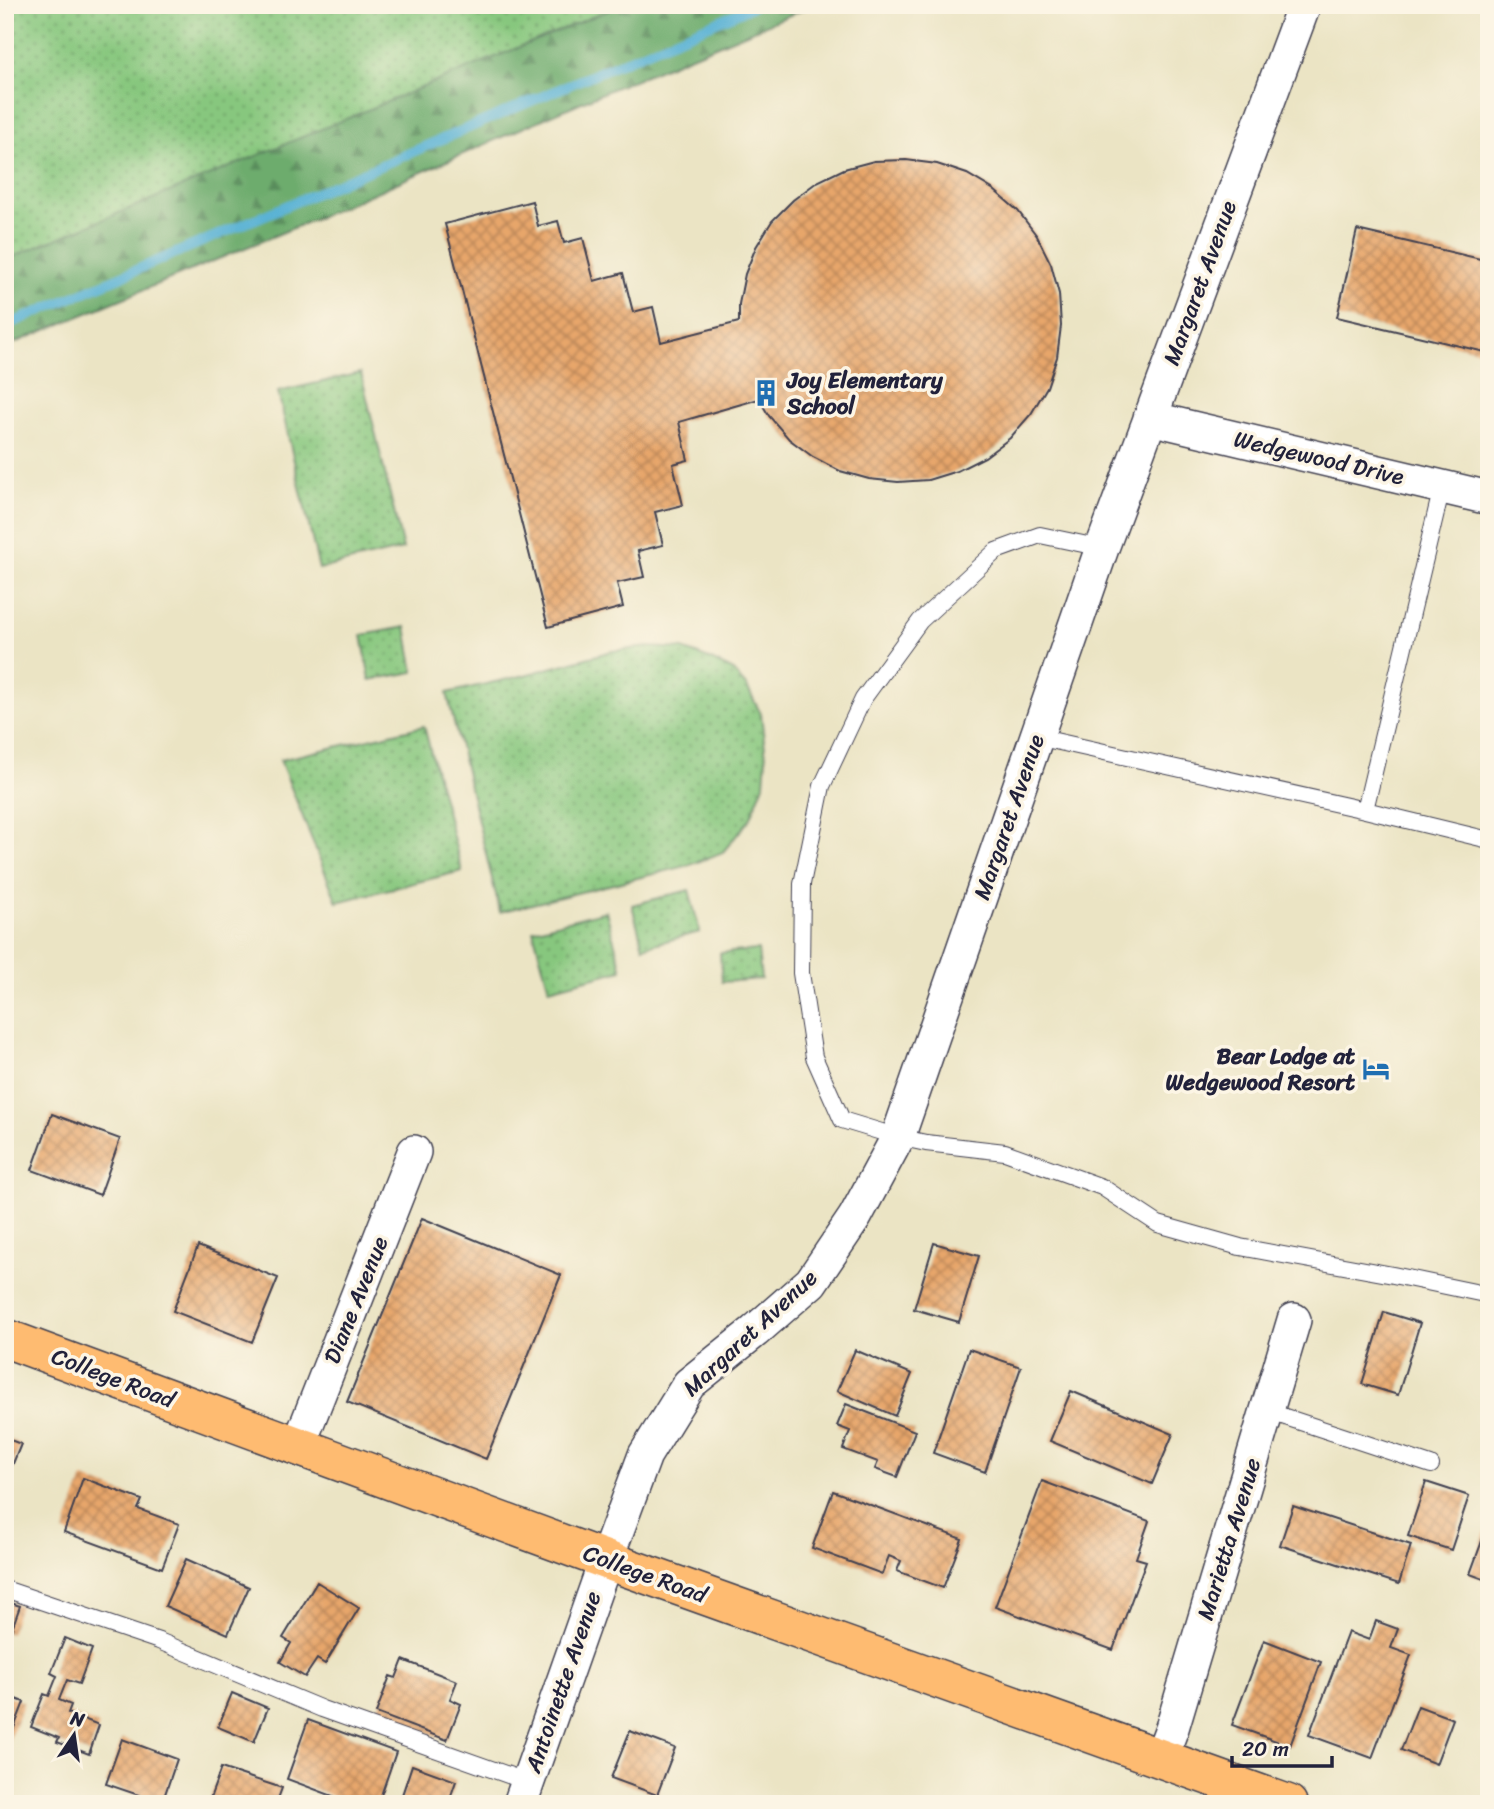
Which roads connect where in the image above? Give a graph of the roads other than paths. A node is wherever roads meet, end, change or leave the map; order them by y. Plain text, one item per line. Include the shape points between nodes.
1 (1304, 5) edge
2 (1150, 418) junction
3 (1442, 487) junction
4 (1489, 498) edge
5 (1102, 548) junction
6 (1037, 737) junction
7 (1365, 810) junction
8 (1489, 840) edge
9 (898, 1137) junction
10 (414, 1152) dead end
11 (1489, 1295) edge
12 (1294, 1320) dead end
13 (5, 1338) edge
14 (1267, 1411) junction
15 (298, 1447) junction
16 (1431, 1465) dead end
17 (606, 1560) junction
18 (5, 1589) edge
19 (1161, 1757) junction
20 (524, 1793) edge
21 (1288, 1804) edge

1 - 2 street, Margaret Avenue
2 - 3 street, Wedgewood Drive
2 - 5 street, Margaret Avenue
3 - 4 street, Wedgewood Drive
3 - 7 lane
5 - 6 street, Margaret Avenue
5 - 9 lane via 1040,535 996,551 920,621 863,699 822,786 802,884 801,973 814,1057 842,1120
6 - 7 lane
6 - 9 street, Margaret Avenue
7 - 8 lane
9 - 11 lane via 1005,1152 1102,1187 1158,1224 1240,1247
9 - 17 street, Margaret Avenue via 855,1217 811,1282 689,1384 645,1454
10 - 15 street, Diane Avenue
12 - 14 street, Marietta Avenue
13 - 15 main road, College Road
14 - 16 lane
14 - 19 street, Marietta Avenue
15 - 17 main road, College Road
17 - 19 main road, College Road
17 - 20 street, Antoinette Avenue
18 - 20 lane via 159,1641
19 - 21 main road, College Road

